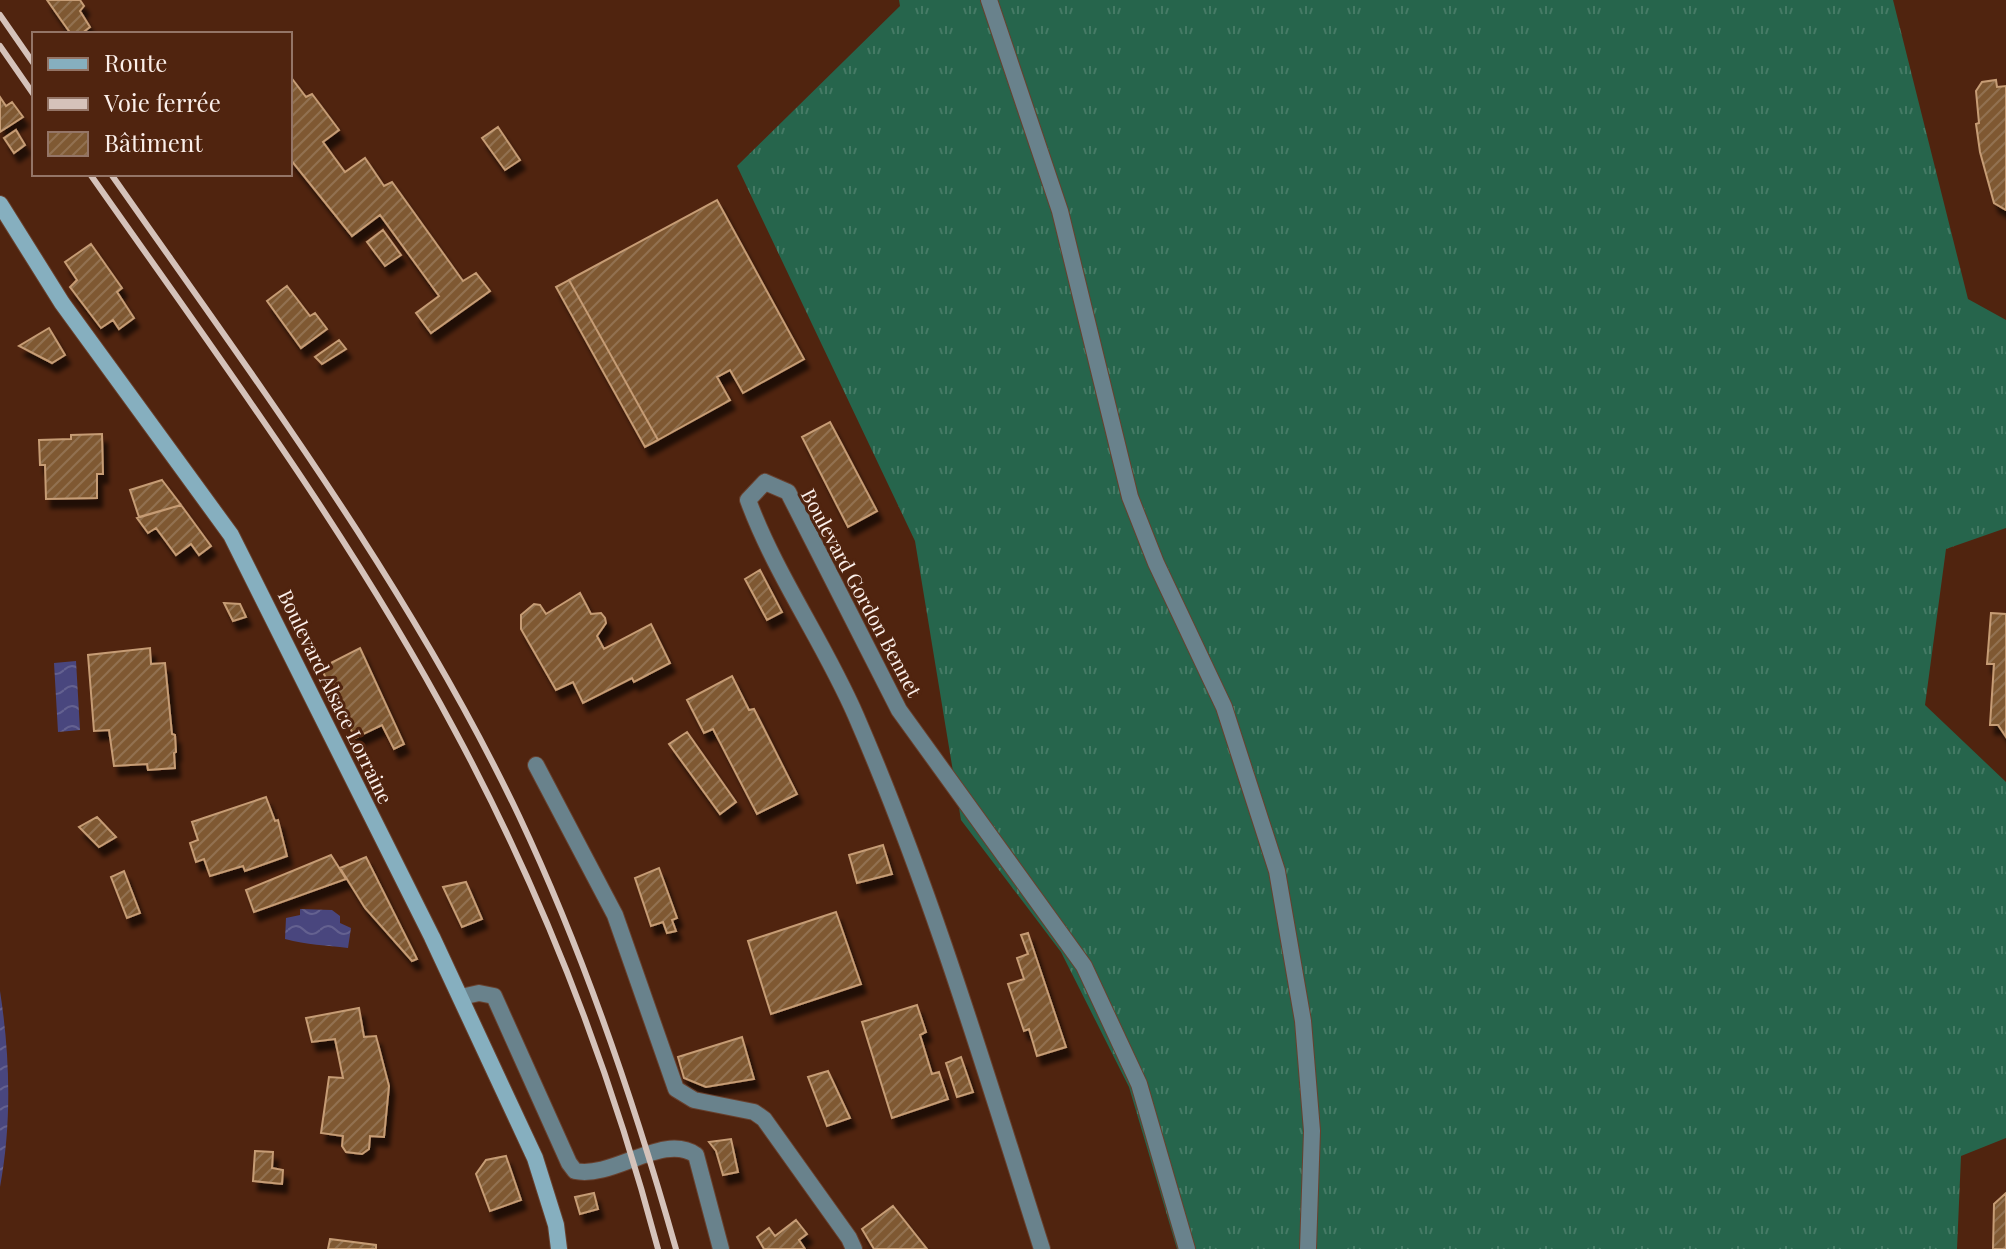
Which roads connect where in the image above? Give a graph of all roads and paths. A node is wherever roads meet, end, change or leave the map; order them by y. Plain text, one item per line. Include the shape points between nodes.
1 (989, 0) edge
2 (0, 204) edge
3 (536, 765) dead end
4 (461, 997) junction
5 (559, 1249) edge
6 (721, 1249) edge
7 (854, 1249) edge
8 (1042, 1249) edge
9 (1187, 1249) edge
10 (1308, 1249) edge

1 - 10 street via 1060,211 1130,497 1224,707 1277,871 1306,1052 1312,1131
2 - 4 main road, Boulevard Alsace Lorraine via 62,303 231,535
3 - 7 street via 615,915 676,1089 694,1100 754,1112 764,1119
4 - 5 main road, Boulevard Alsace Lorraine via 535,1158
4 - 6 street via 494,996 575,1171 594,1172 670,1148 696,1155
8 - 9 street, Boulevard Gordon Bennet via 893,810 855,714 761,535 748,500 765,482 788,492 899,710 1084,966 1139,1084

